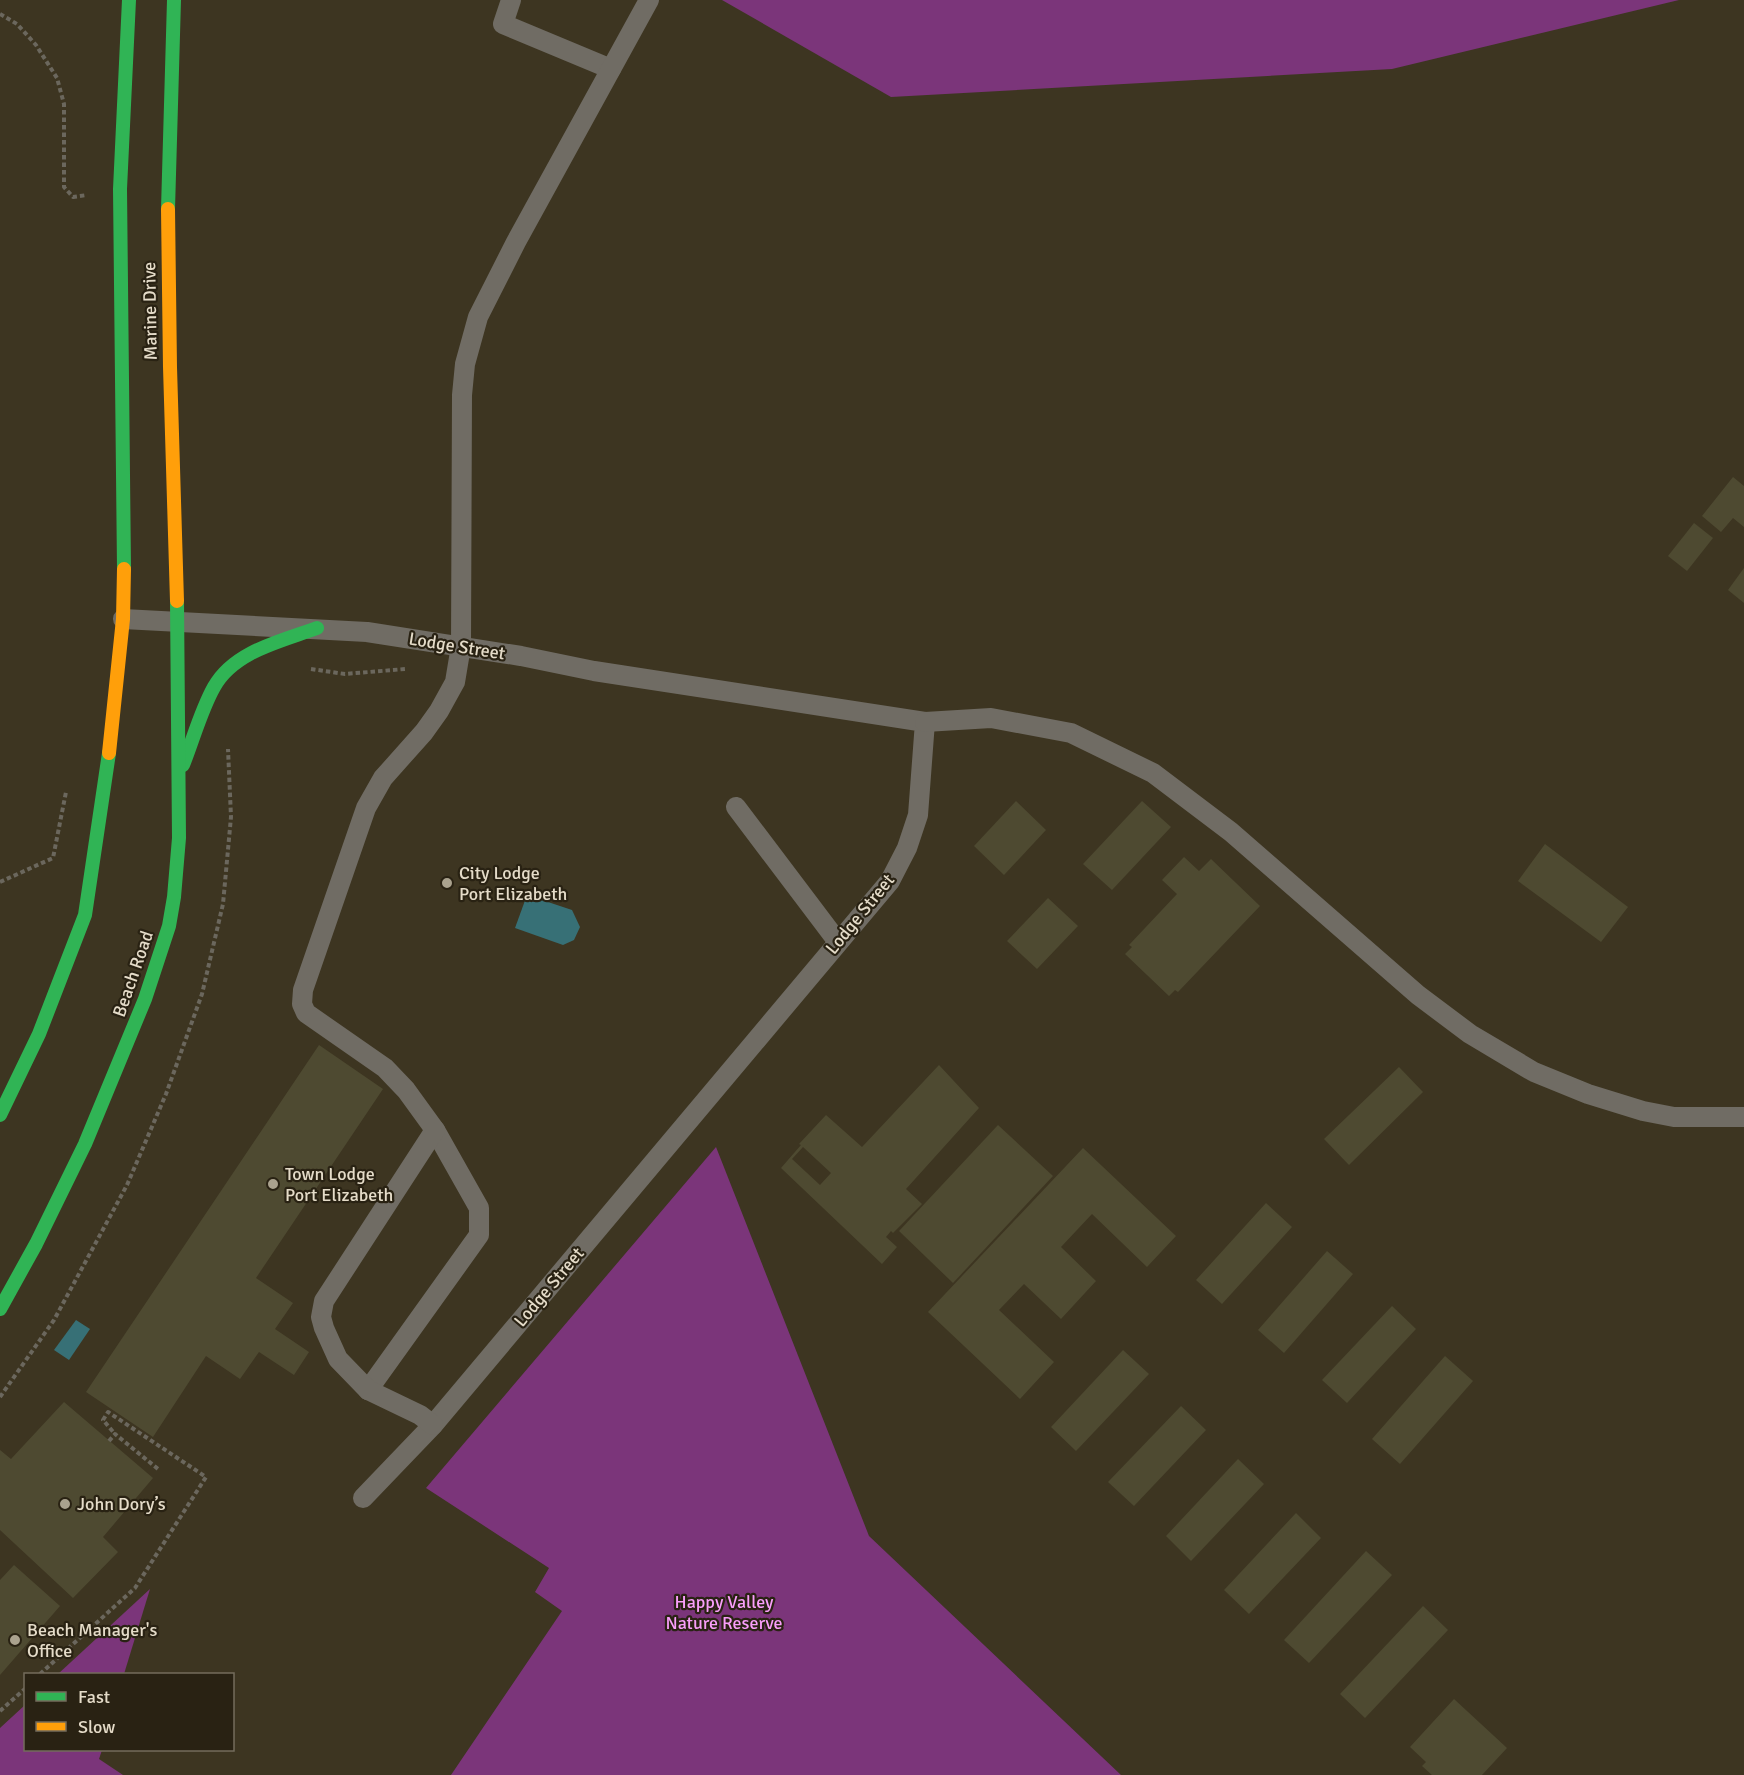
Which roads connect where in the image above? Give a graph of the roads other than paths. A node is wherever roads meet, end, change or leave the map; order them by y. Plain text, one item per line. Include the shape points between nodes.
1 (129, 0) edge
2 (174, 0) edge
3 (511, 0) edge
4 (649, 0) edge
5 (611, 69) junction
6 (123, 619) junction
7 (178, 621) junction
8 (317, 627) junction
9 (461, 646) junction
10 (926, 722) junction
11 (179, 777) junction
12 (736, 807) dead end
13 (838, 942) junction
14 (0, 1115) edge
15 (1744, 1118) edge
16 (435, 1130) junction
17 (0, 1310) edge
18 (368, 1390) junction
19 (433, 1425) junction
20 (363, 1498) dead end

1 - 6 main road, Marine Drive via 120,189
2 - 7 main road, Marine Drive via 167,231
3 - 5 lane via 503,24
4 - 5 lane
5 - 9 lane via 478,317 465,364
6 - 7 lane, Lodge Street
6 - 14 main road via 106,782 85,915 39,1034
7 - 8 lane, Lodge Street
7 - 11 main road, Beach Road
8 - 9 lane, Lodge Street
8 - 11 main road via 247,656 220,676
9 - 10 lane, Lodge Street via 606,673
9 - 16 lane via 455,682 439,711 383,778 366,808 303,990 302,1004 306,1012 385,1068
10 - 13 lane, Lodge Street via 918,815 907,848 890,881
10 - 15 lane via 991,718 1071,733 1153,773 1231,832 1418,995 1470,1034 1534,1072 1643,1111 1674,1117
11 - 17 main road, Beach Road via 176,871 169,927 145,999 43,1235
12 - 13 lane
13 - 19 lane, Lodge Street
16 - 18 lane via 479,1208 479,1235
16 - 18 lane via 324,1301 321,1317 338,1359
18 - 19 lane
19 - 20 lane, Lodge Street

